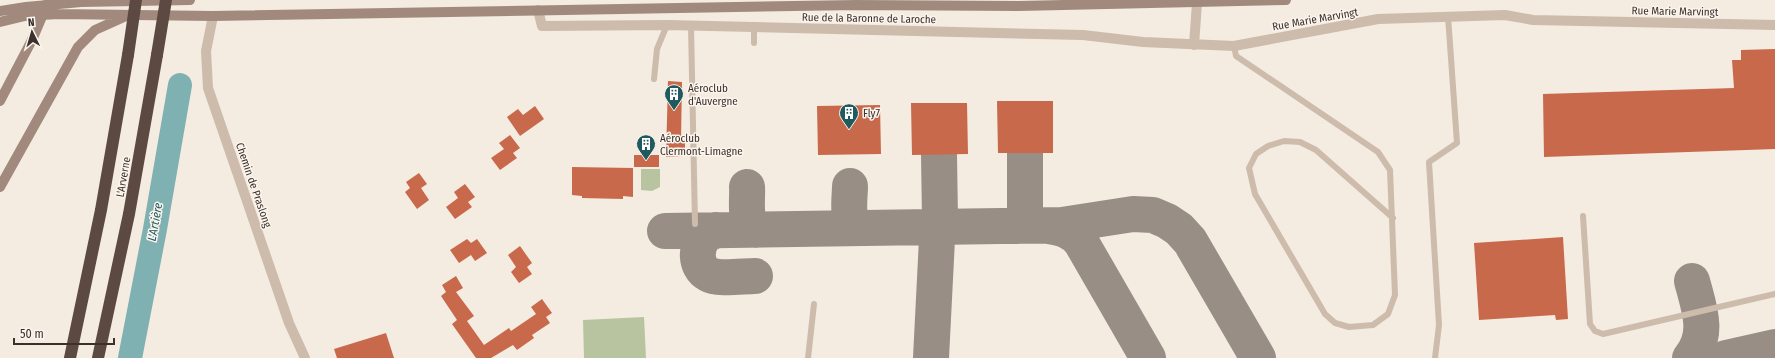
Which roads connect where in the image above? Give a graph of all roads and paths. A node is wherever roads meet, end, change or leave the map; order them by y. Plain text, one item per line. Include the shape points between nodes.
1 (49, 0) edge
2 (136, 0) edge
3 (166, 0) edge
4 (190, 0) edge
5 (1286, 0) edge
6 (81, 2) junction
7 (1197, 2) junction
8 (538, 10) junction
9 (0, 11) edge
10 (130, 15) junction
11 (213, 16) junction
12 (1448, 16) junction
13 (0, 22) edge
14 (667, 25) junction
15 (1775, 25) edge
16 (691, 26) junction
17 (754, 27) junction
18 (754, 43) dead end
19 (1194, 45) junction
20 (1234, 46) junction
21 (654, 79) dead end
22 (0, 101) edge
23 (0, 187) edge
24 (1583, 216) dead end
25 (1393, 218) junction
26 (694, 224) dead end
27 (1775, 294) edge
28 (814, 304) dead end
29 (70, 358) edge
30 (98, 358) edge
31 (305, 358) edge
32 (808, 358) edge
33 (1435, 358) edge

1 - 6 main road
1 - 22 main road, bridge via 32,40
2 - 29 highway, L'Arverne, bridge via 101,210
3 - 30 highway, L'Arverne, bridge via 130,214
4 - 6 main road
5 - 7 main road
6 - 9 main road
7 - 8 main road
7 - 19 street
8 - 11 main road
8 - 14 street, Rue de la Baronne de Laroche via 542,26
10 - 11 main road
10 - 13 main road via 51,14 25,16
10 - 23 main road via 95,30 78,47
11 - 31 street, Chemin de Praslong via 206,51 208,88 289,323
12 - 15 street, Rue Marie Marvingt via 1505,15 1533,20
12 - 20 street, Rue Marie Marvingt via 1378,19
12 - 33 lane via 1457,143 1429,162 1439,325
14 - 16 street, Rue de la Baronne de Laroche
14 - 21 lane via 657,49
16 - 17 street, Rue de la Baronne de Laroche
16 - 26 lane
17 - 18 lane
17 - 19 street, Rue de la Baronne de Laroche via 1083,35
19 - 20 street, Rue Marie Marvingt
20 - 25 lane via 1236,56 1378,152 1390,170
24 - 27 lane via 1590,324 1595,331 1603,334
25 - 25 lane via 1395,295 1388,314 1373,325 1349,327 1335,323 1325,314 1255,194 1249,168 1256,154 1268,146 1284,141 1300,142 1316,150
28 - 32 lane

